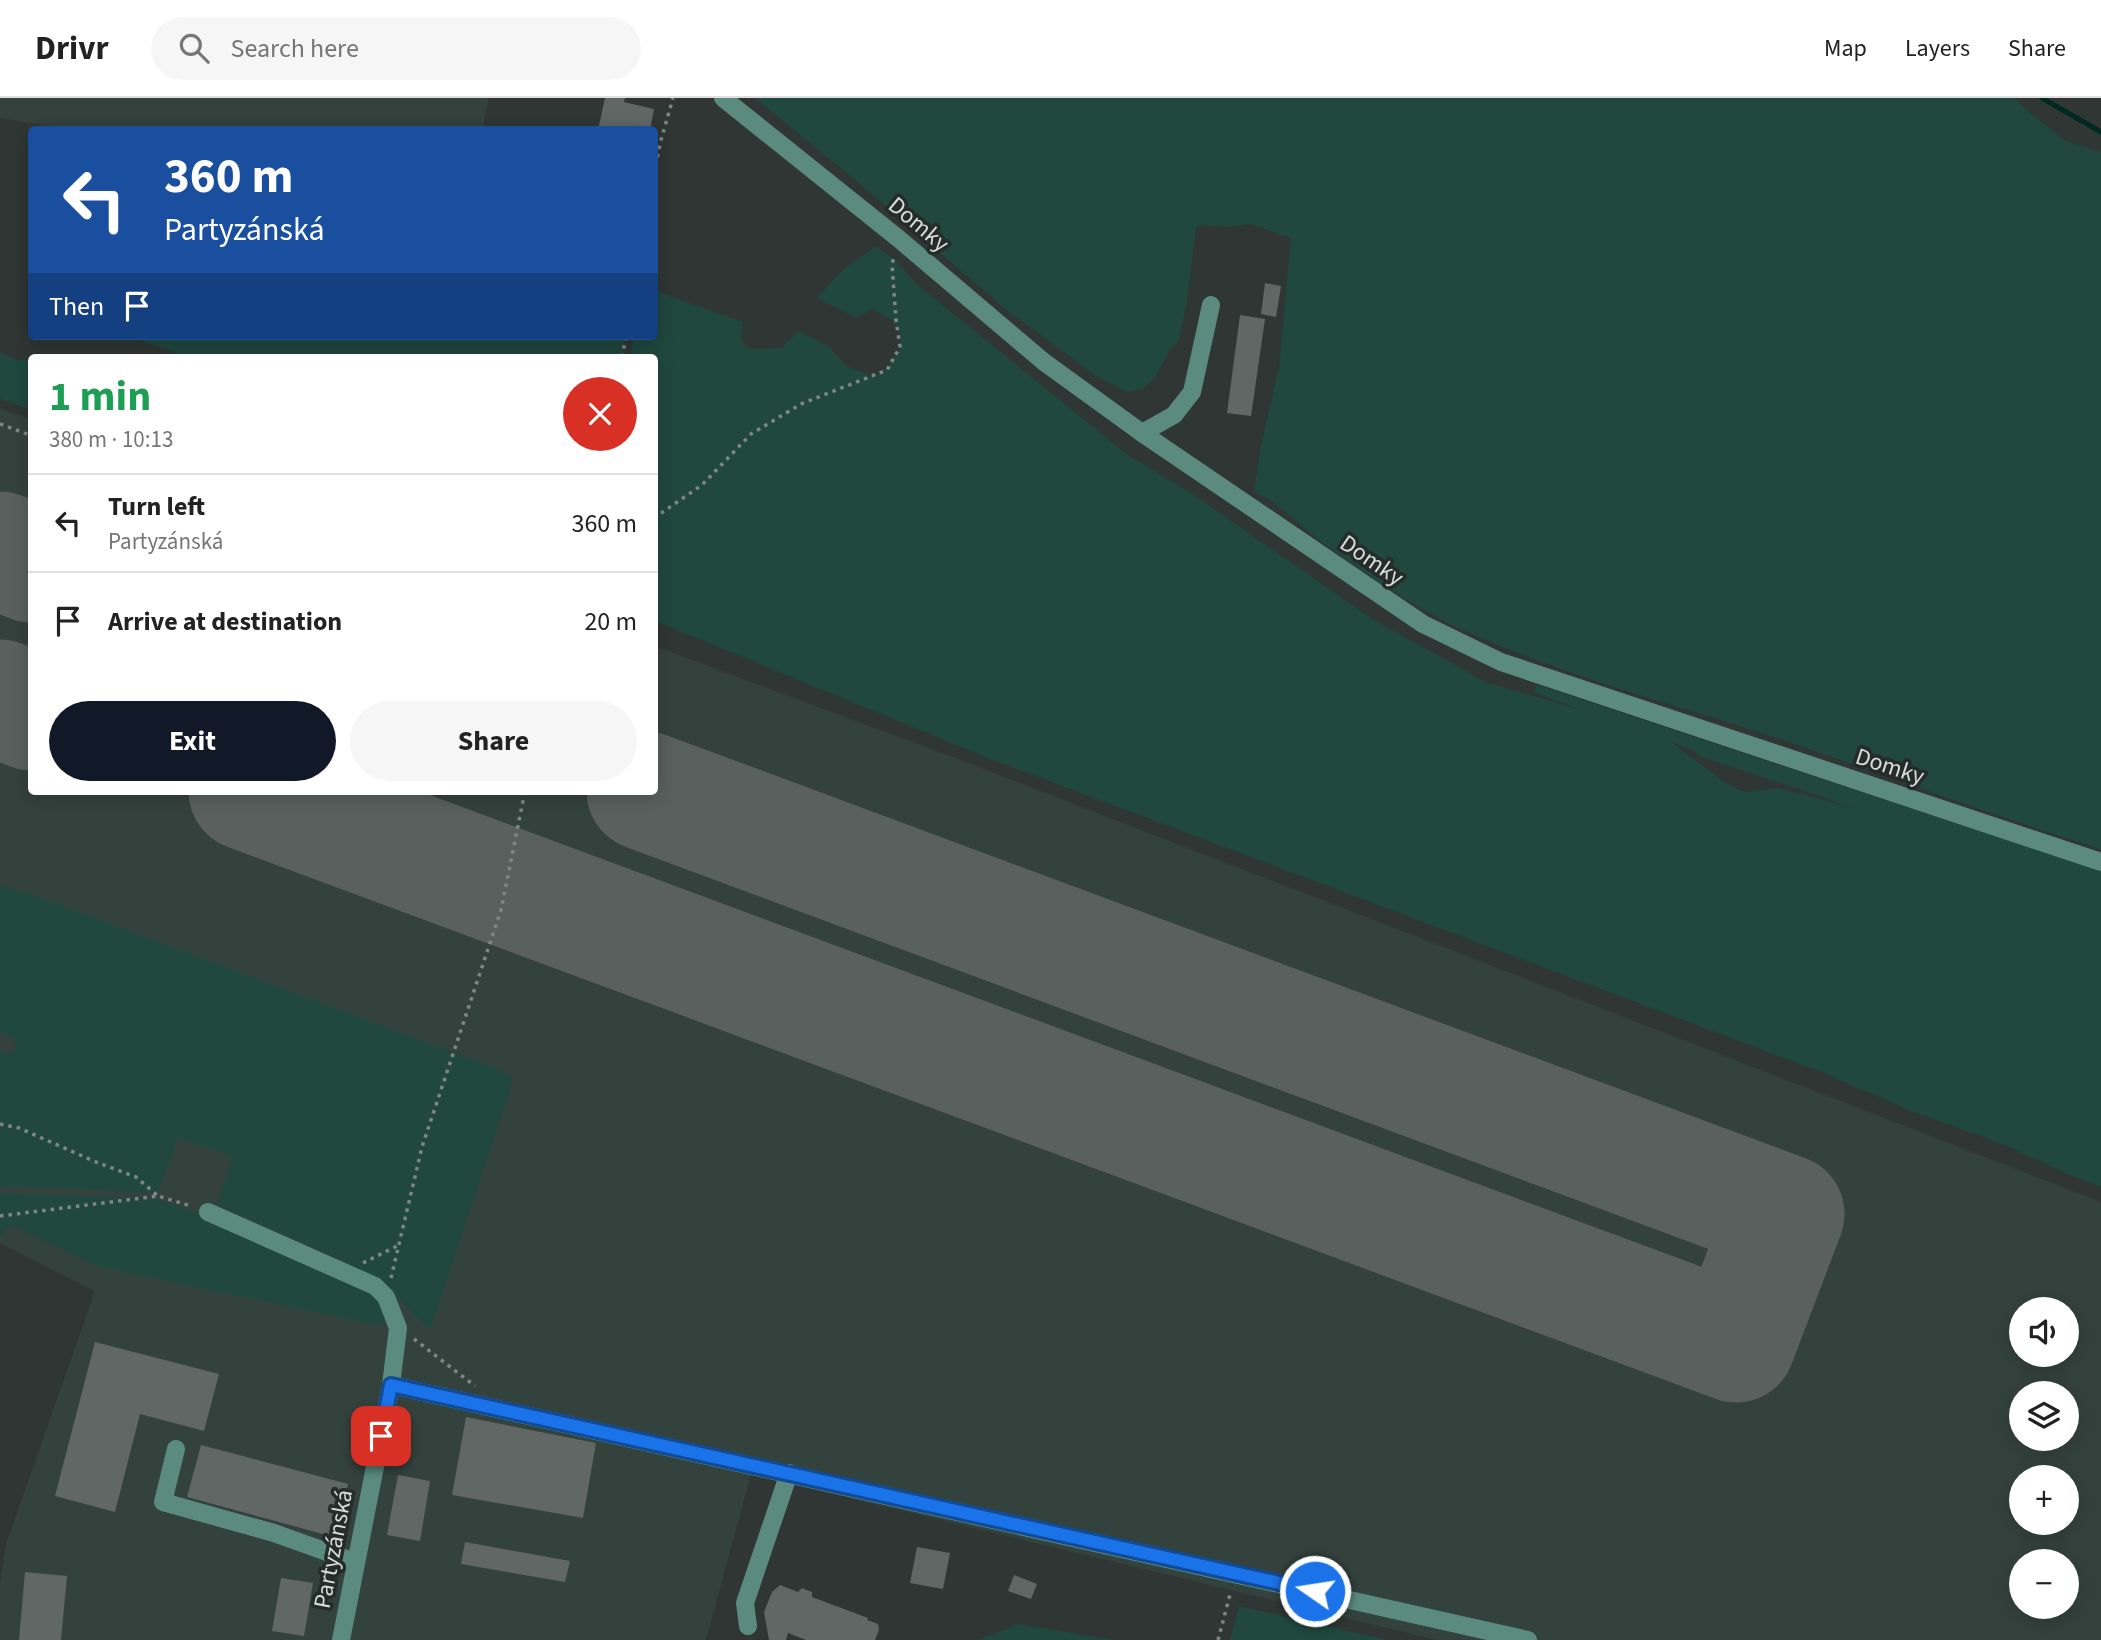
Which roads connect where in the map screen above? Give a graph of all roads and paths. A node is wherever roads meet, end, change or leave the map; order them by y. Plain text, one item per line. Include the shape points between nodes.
1 (673, 98) edge
2 (723, 98) edge
3 (658, 155) edge
4 (899, 239) junction
5 (1211, 305) dead end
6 (0, 424) edge
7 (1142, 433) junction
8 (28, 434) edge
9 (658, 515) edge
10 (524, 795) edge
11 (2101, 863) edge
12 (0, 1124) edge
13 (158, 1196) junction
14 (208, 1212) joint
15 (0, 1216) edge
16 (398, 1245) junction
17 (339, 1270) junction
18 (386, 1297) junction
19 (398, 1328) junction
20 (391, 1385) junction
21 (479, 1404) junction
22 (176, 1449) dead end
23 (789, 1473) junction
24 (355, 1562) junction
25 (1236, 1573) junction
26 (748, 1626) dead end
27 (341, 1640) edge
28 (1218, 1640) edge
29 (1528, 1640) edge

1 - 3 path
2 - 4 street, Domky
4 - 7 street, Domky via 1044,362
4 - 9 path via 892,264 900,347 887,370 801,404 751,434 702,485
5 - 7 street via 1192,392 1174,415
6 - 8 path
7 - 11 street, Domky via 1423,624 1501,662
10 - 16 path via 501,910 422,1147
12 - 13 path via 136,1177
13 - 14 path
13 - 15 path
14 - 17 street
16 - 17 path via 370,1261
16 - 18 path
17 - 18 street via 376,1286
18 - 19 street
19 - 20 street, Partyzánská
19 - 21 path via 474,1384
20 - 21 street
20 - 24 street, Partyzánská
21 - 23 street
22 - 24 street via 163,1502 274,1533
23 - 25 street
23 - 26 street via 745,1603
24 - 27 street, Partyzánská
25 - 28 path
25 - 29 street

